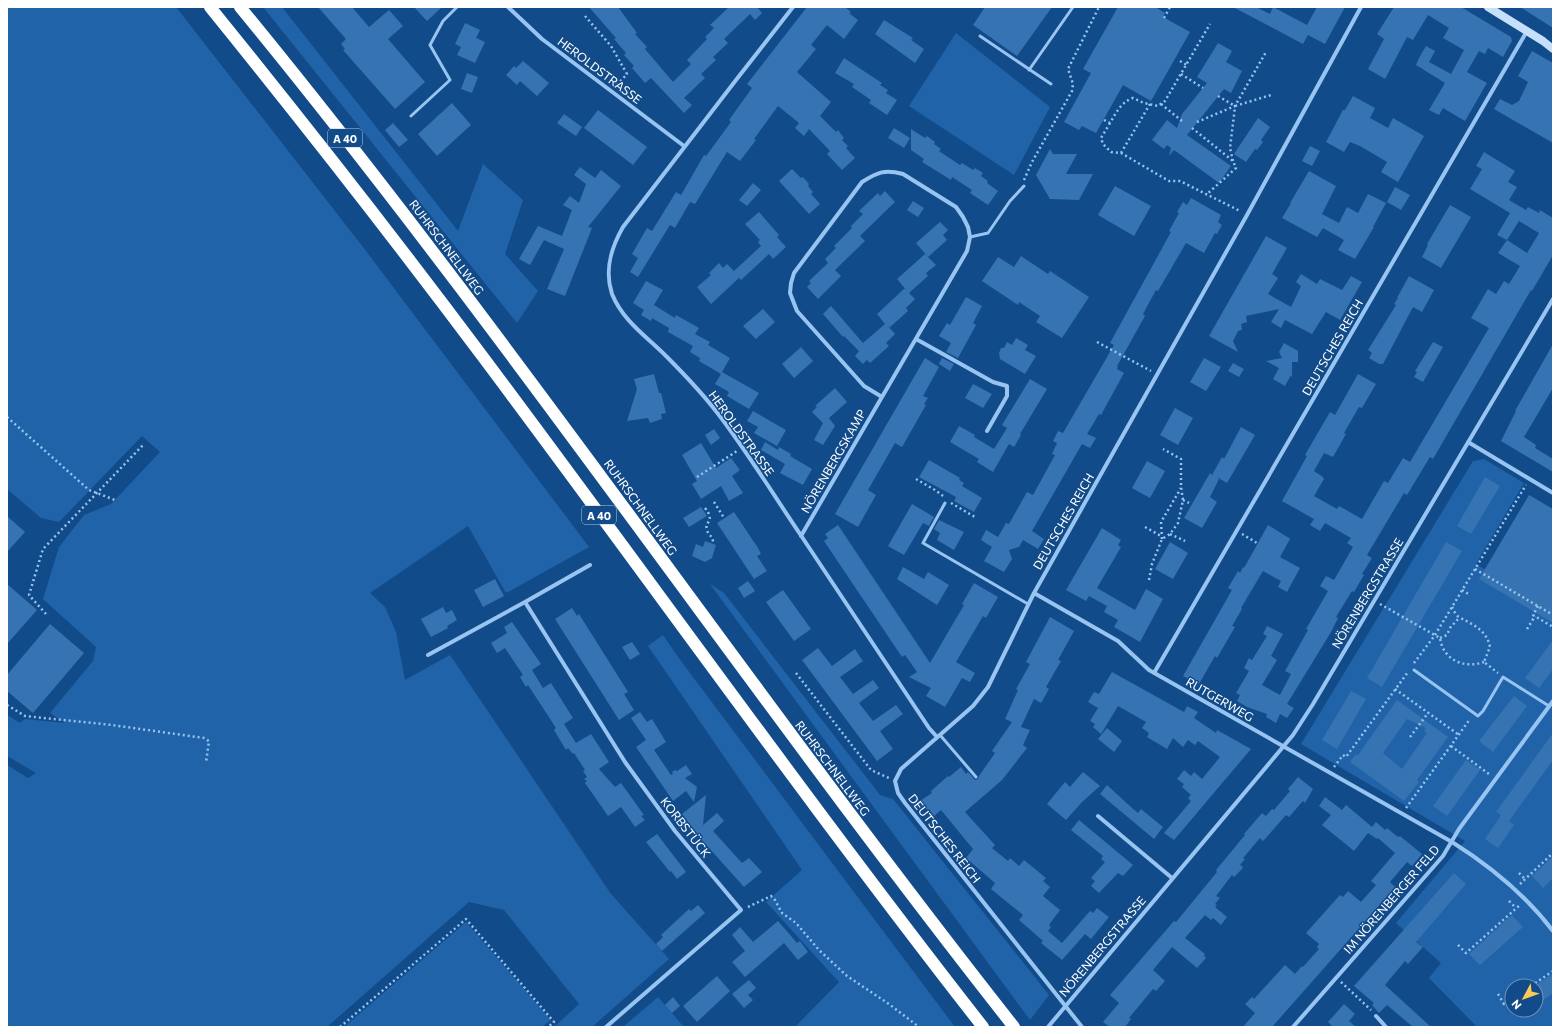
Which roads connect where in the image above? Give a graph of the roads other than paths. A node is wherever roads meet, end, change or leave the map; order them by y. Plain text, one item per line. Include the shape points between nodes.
1 (210, 7) edge
2 (240, 7) edge
3 (457, 7) edge
4 (508, 7) edge
5 (794, 7) edge
6 (1073, 7) edge
7 (1361, 7) edge
8 (1488, 7) edge
9 (1527, 31) junction
10 (980, 36) dead end
11 (1543, 40) junction
12 (1553, 42) edge
13 (1553, 49) edge
14 (1029, 70) junction
15 (1051, 84) dead end
16 (411, 116) dead end
17 (684, 146) junction
18 (1024, 186) road end
19 (970, 237) junction
20 (1553, 299) edge
21 (916, 339) junction
22 (882, 397) junction
23 (987, 431) dead end
24 (1468, 442) junction
25 (1553, 493) edge
26 (945, 503) dead end
27 (800, 536) junction
28 (590, 565) dead end
29 (1034, 592) junction
30 (524, 602) junction
31 (1028, 604) junction
32 (428, 655) dead end
33 (1414, 670) dead end
34 (1154, 673) junction
35 (1553, 701) edge
36 (1549, 706) junction
37 (938, 736) junction
38 (1282, 746) junction
39 (976, 777) dead end
40 (1098, 816) dead end
41 (1452, 842) junction
42 (1172, 878) junction
43 (1553, 931) edge
44 (1065, 1006) junction
45 (1376, 1016) road end
46 (606, 1027) edge
47 (983, 1027) edge
48 (1014, 1027) edge
49 (1048, 1027) edge
50 (1082, 1027) edge
51 (1293, 1027) edge
52 (1386, 1027) edge

1 - 47 highway, A 40 via 354,188 484,358 808,798
2 - 48 highway, RUHRSCHNELLWEG / A 40 via 356,151 497,335 846,810
3 - 16 lane via 443,22 430,45 450,80
4 - 17 street, HEROLDSTRASSE via 542,39
5 - 17 street, HEROLDSTRASSE
6 - 14 lane
7 - 29 street, DEUTSCHES REICH
8 - 9 main road
9 - 11 main road
9 - 34 street, DEUTSCHES REICH
10 - 14 lane
11 - 12 main road
11 - 13 main road
14 - 15 lane
17 - 27 street, HEROLDSTRASSE via 614,242 609,278 612,293 624,316 694,385 720,417
18 - 19 lane via 988,233
19 - 21 street, NÖRENBERGSKAMP via 967,251
19 - 22 street via 968,227 956,208 903,174 884,171 862,182 794,273 790,293 797,311 864,386
20 - 24 street, NÖRENBERGSTRASSE
21 - 22 street, NÖRENBERGSKAMP
21 - 23 street via 993,382 1007,386 1007,396
22 - 27 street, NÖRENBERGSKAMP
24 - 25 street
24 - 38 street, NÖRENBERGSTRASSE via 1313,704 1293,735
26 - 31 lane via 923,543
27 - 37 street, HEROLDSTRASSE via 929,728
28 - 30 street
29 - 31 street, DEUTSCHES REICH
29 - 34 street, RUTGERWEG via 1118,641
30 - 32 street
30 - 46 street, KORBSTÜCK via 630,768 675,832 741,910
31 - 37 street, DEUTSCHES REICH via 988,687 973,706
33 - 36 lane via 1478,716 1503,677
34 - 38 street, RUTGERWEG
35 - 36 street, IM NÖRENBERGER FELD
36 - 41 street, IM NÖRENBERGER FELD
37 - 39 lane
37 - 44 street, DEUTSCHES REICH via 901,769 895,781 898,793
38 - 41 street, RUTGERWEG
38 - 42 street, NÖRENBERGSTRASSE
40 - 42 street
41 - 43 street, RUTGERWEG via 1495,871 1526,900
41 - 51 street, IM NÖRENBERGER FELD via 1443,856
42 - 44 street, NÖRENBERGSTRASSE
44 - 49 street, NÖRENBERGSTRASSE
44 - 50 street
45 - 52 street

